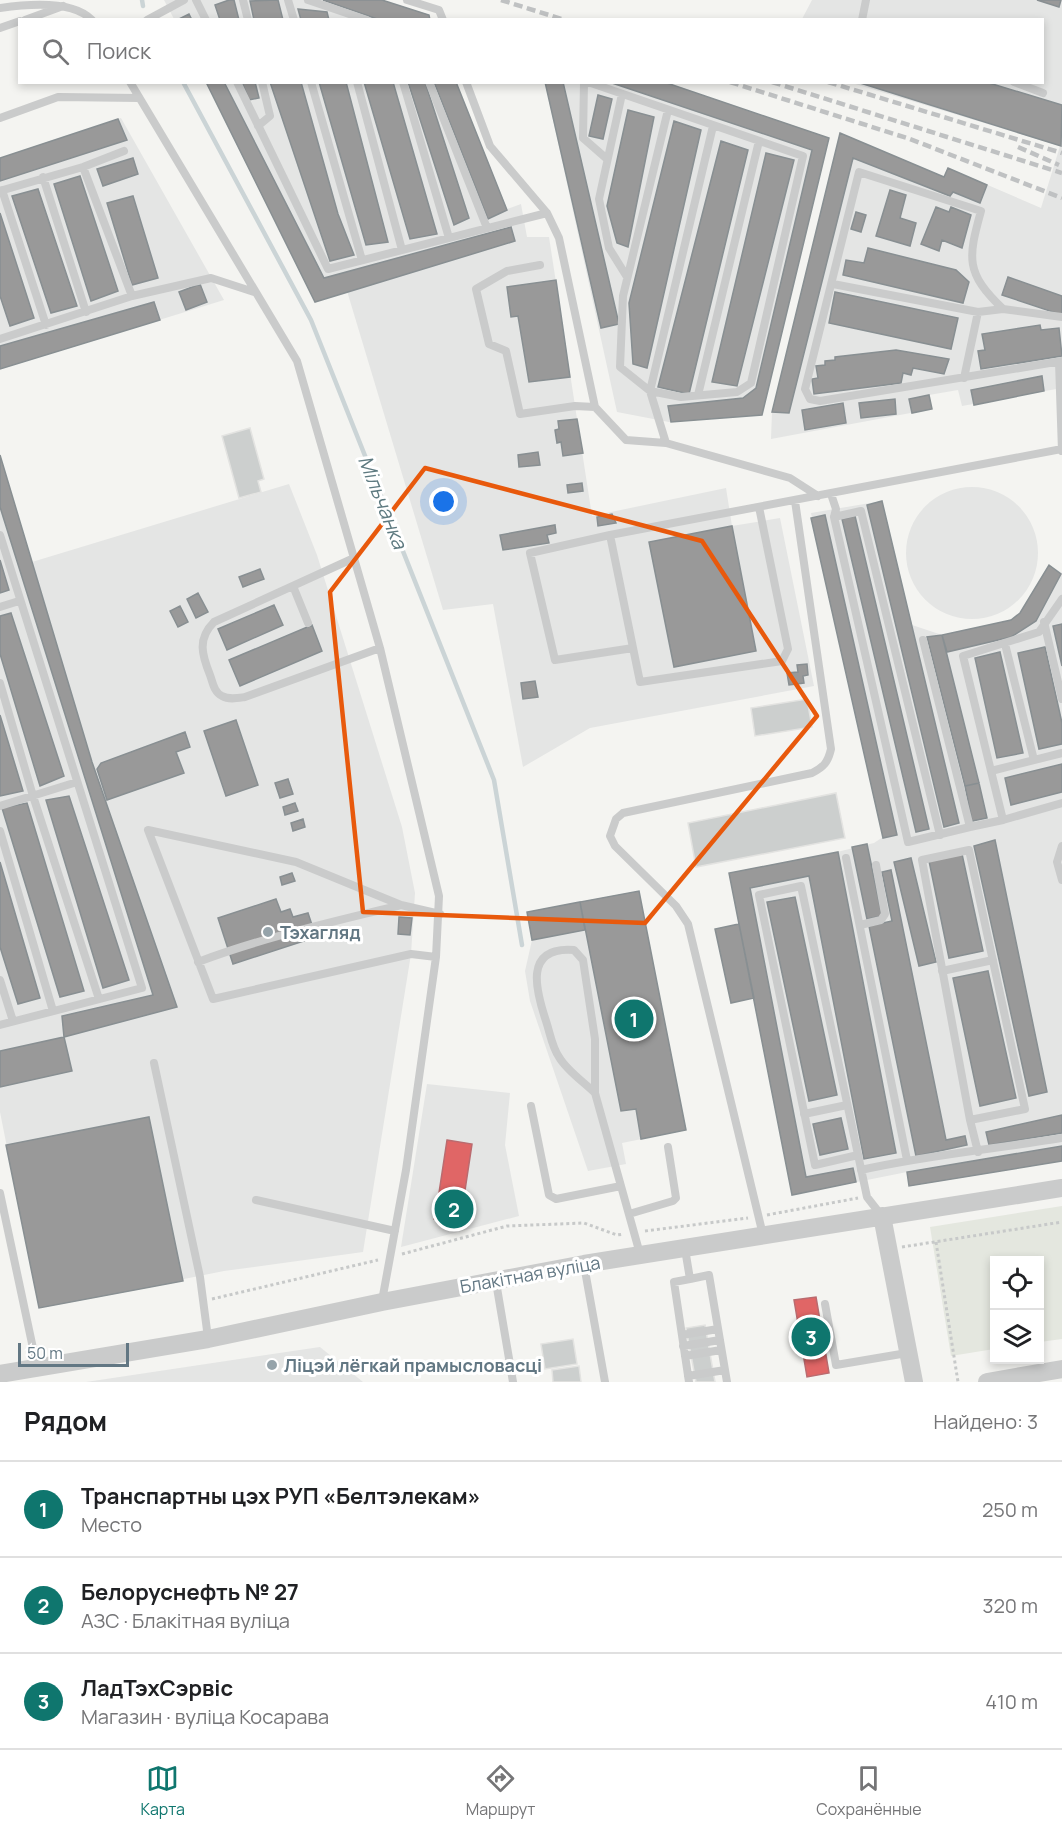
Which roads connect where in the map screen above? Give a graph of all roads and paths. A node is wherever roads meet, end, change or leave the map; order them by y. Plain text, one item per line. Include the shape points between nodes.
1 (183, 0) edge
2 (196, 0) edge
3 (243, 0) edge
4 (288, 0) edge
5 (308, 0) edge
6 (407, 0) edge
7 (866, 0) edge
8 (43, 1) edge
9 (63, 6) junction
10 (0, 8) edge
11 (338, 10) junction
12 (30, 18) edge
13 (91, 18) edge
14 (151, 18) edge
15 (205, 18) edge
16 (248, 18) edge
17 (293, 18) edge
18 (340, 18) edge
19 (360, 18) edge
20 (441, 18) edge
21 (862, 18) edge
22 (18, 22) edge
23 (0, 28) edge
24 (131, 84) edge
25 (238, 84) edge
26 (262, 84) edge
27 (312, 84) edge
28 (358, 84) edge
29 (404, 84) edge
30 (430, 84) edge
31 (467, 84) edge
32 (586, 84) edge
33 (592, 84) edge
34 (1019, 84) edge
35 (1043, 93) dead end
36 (622, 94) junction
37 (139, 98) junction
38 (668, 110) junction
39 (0, 118) edge
40 (258, 126) junction
41 (713, 126) junction
42 (759, 141) junction
43 (124, 151) dead end
44 (607, 159) junction
45 (83, 167) junction
46 (43, 177) junction
47 (1, 191) edge
48 (547, 213) junction
49 (487, 228) junction
50 (449, 238) junction
51 (402, 250) junction
52 (363, 260) junction
53 (540, 265) dead end
54 (627, 277) junction
55 (833, 284) junction
56 (254, 292) junction
57 (132, 296) junction
58 (1003, 309) junction
59 (86, 312) junction
60 (978, 312) junction
61 (1062, 317) edge
62 (46, 325) junction
63 (1, 336) edge
64 (1060, 361) edge
65 (964, 378) junction
66 (650, 391) junction
67 (698, 395) junction
68 (595, 407) junction
69 (666, 443) junction
70 (1062, 450) edge
71 (831, 494) junction
72 (818, 496) junction
73 (795, 501) junction
74 (759, 507) junction
75 (834, 517) junction
76 (610, 535) junction
77 (0, 536) edge
78 (2, 548) edge
79 (354, 558) junction
80 (293, 586) junction
81 (1062, 599) edge
82 (19, 601) junction
83 (0, 607) edge
84 (1044, 621) junction
85 (308, 623) dead end
86 (923, 640) dead end
87 (1005, 644) junction
88 (380, 648) junction
89 (633, 648) junction
90 (0, 683) edge
91 (1062, 699) edge
92 (1062, 753) edge
93 (1034, 760) junction
94 (991, 771) junction
95 (76, 782) junction
96 (33, 796) junction
97 (1062, 803) edge
98 (0, 806) edge
99 (1003, 820) junction
100 (970, 827) junction
101 (0, 831) edge
102 (940, 836) junction
103 (1062, 846) edge
104 (846, 858) dead end
105 (876, 864) dead end
106 (1062, 880) edge
107 (401, 905) junction
108 (440, 914) junction
109 (860, 925) junction
110 (436, 957) junction
111 (993, 960) junction
112 (198, 962) junction
113 (942, 971) junction
114 (0, 980) edge
115 (99, 999) junction
116 (53, 1011) junction
117 (13, 1022) junction
118 (0, 1025) edge
119 (154, 1063) dead end
120 (595, 1093) junction
121 (847, 1104) junction
122 (531, 1106) dead end
123 (804, 1114) junction
124 (970, 1120) junction
125 (1062, 1138) edge
126 (668, 1147) dead end
127 (978, 1152) junction
128 (858, 1155) junction
129 (908, 1160) junction
130 (861, 1170) junction
131 (621, 1186) junction
132 (1062, 1188) edge
133 (0, 1193) edge
134 (867, 1197) junction
135 (256, 1200) dead end
136 (629, 1214) junction
137 (758, 1216) junction
138 (882, 1216) junction
139 (1062, 1222) edge
140 (395, 1231) junction
141 (634, 1233) junction
142 (763, 1235) junction
143 (936, 1242) junction
144 (685, 1248) junction
145 (889, 1249) junction
146 (640, 1256) junction
147 (389, 1258) junction
148 (584, 1264) junction
149 (690, 1279) junction
150 (495, 1280) junction
151 (202, 1301) junction
152 (382, 1302) junction
153 (825, 1304) dead end
154 (718, 1329) junction
155 (682, 1335) junction
156 (208, 1340) junction
157 (720, 1340) junction
158 (683, 1346) junction
159 (722, 1350) junction
160 (909, 1353) junction
161 (685, 1356) junction
162 (37, 1367) junction
163 (1062, 1369) edge
164 (725, 1370) junction
165 (0, 1372) edge
166 (689, 1379) edge
167 (513, 1382) edge
168 (605, 1382) edge
169 (726, 1382) edge
170 (914, 1382) edge
171 (958, 1382) edge
172 (987, 1382) edge

1 - 14 lane
2 - 15 lane
3 - 16 lane
4 - 17 lane
5 - 11 lane
6 - 20 lane via 439,10
7 - 21 lane
8 - 9 lane
8 - 10 lane
9 - 12 lane
9 - 13 lane via 85,12
11 - 18 lane
11 - 19 lane
22 - 23 lane
24 - 37 lane
25 - 40 lane
26 - 40 lane via 270,116
27 - 52 lane
28 - 51 lane
29 - 50 lane
30 - 49 lane
31 - 48 lane via 490,146
32 - 44 lane via 583,138
33 - 36 lane
34 - 35 lane
36 - 38 lane
36 - 44 lane
37 - 39 lane via 58,97
37 - 56 lane
38 - 41 lane
38 - 54 lane
40 - 52 lane via 328,269
41 - 42 lane
41 - 66 lane
42 - 67 lane
42 - 67 lane via 803,156 751,382 737,392
43 - 45 lane
44 - 54 lane via 599,199 609,248
45 - 46 lane
45 - 57 lane
46 - 47 lane
46 - 59 lane
47 - 62 lane
48 - 49 lane
48 - 68 lane via 559,238
49 - 50 lane
50 - 51 lane
51 - 52 lane
53 - 68 lane via 507,271 476,289 489,344 506,351 520,414
54 - 66 lane via 620,367
55 - 58 lane via 859,172 981,211 970,249 971,267
55 - 60 lane
55 - 65 lane via 805,389 810,399
56 - 57 lane via 211,278
56 - 79 lane via 297,361
57 - 59 lane
58 - 60 lane
58 - 61 lane
59 - 62 lane
60 - 65 lane
62 - 63 lane
64 - 65 lane
64 - 70 lane
66 - 67 lane via 681,397
66 - 69 lane
68 - 69 lane via 626,440
69 - 72 lane via 790,478
70 - 71 lane
71 - 72 lane
71 - 75 lane via 836,508
72 - 73 lane
73 - 74 lane
73 - 137 lane via 831,749 828,759 823,768 812,773 623,813 616,819 610,836 688,924
74 - 76 lane
74 - 89 lane via 788,649 782,662 640,682
75 - 102 lane via 861,511
75 - 102 lane via 908,842
76 - 89 lane
76 - 89 lane via 530,553 555,660
77 - 78 lane
78 - 82 lane
79 - 80 lane
79 - 88 lane
80 - 85 lane
80 - 88 lane via 214,622 206,630 202,654 215,690 223,696 245,697
81 - 84 lane
82 - 83 lane
82 - 95 lane
84 - 87 lane via 1039,632
84 - 91 lane
86 - 100 lane
87 - 93 lane
87 - 94 lane via 963,657
88 - 108 lane
90 - 96 lane
92 - 93 lane
93 - 94 lane
94 - 99 lane
95 - 96 lane
95 - 115 lane via 142,988
96 - 98 lane
96 - 115 lane
97 - 99 lane
99 - 100 lane
100 - 102 lane
101 - 116 lane
103 - 106 lane via 1057,862
104 - 109 lane
105 - 109 lane via 885,915 881,920
107 - 108 lane
107 - 112 lane
107 - 112 lane via 296,862 147,830
108 - 110 lane
109 - 129 lane
110 - 112 lane via 411,954 213,999
110 - 140 lane
111 - 113 lane
111 - 113 lane via 969,850 922,860
111 - 124 lane via 1025,1109
113 - 124 lane
114 - 117 lane
115 - 116 lane
116 - 117 lane
117 - 118 lane
119 - 151 lane via 196,1255
120 - 120 lane via 557,1055 537,993 538,967 554,951 574,950 583,960 595,1039
120 - 131 lane
121 - 123 lane
121 - 123 lane via 801,886 759,896
121 - 128 lane
122 - 131 lane via 549,1195 556,1198
123 - 128 lane via 815,1165
124 - 127 lane
125 - 127 lane
126 - 136 lane via 676,1198
127 - 129 lane
128 - 130 lane
129 - 130 lane
130 - 134 lane
131 - 136 lane
132 - 138 street, Блакітная вуліца
133 - 162 lane
134 - 137 path
134 - 138 lane
135 - 140 lane
136 - 141 lane
137 - 141 path
137 - 142 lane
138 - 142 street, Блакітная вуліца
138 - 145 street
139 - 143 path
140 - 147 lane
141 - 146 lane
141 - 147 path via 616,1235 584,1223 507,1226
142 - 144 street, Блакітная вуліца
143 - 145 path
143 - 171 path
144 - 146 street, Блакітная вуліца
144 - 149 lane
145 - 160 street
146 - 148 street, Блакітная вуліца
147 - 151 path
147 - 152 lane
148 - 150 street, Блакітная вуліца
148 - 168 lane
149 - 154 lane via 709,1275
149 - 155 lane via 674,1282
150 - 152 street, Блакітная вуліца
150 - 167 lane
151 - 156 lane
152 - 156 street, Блакітная вуліца
153 - 160 lane via 836,1365
154 - 155 lane
154 - 157 lane
155 - 158 lane
156 - 162 street, Блакітная вуліца
157 - 158 lane
157 - 159 lane
158 - 161 lane
159 - 161 lane
159 - 164 lane
160 - 170 street
161 - 166 lane
162 - 165 street, Блакітная вуліца
163 - 172 street
164 - 166 lane
164 - 169 lane

